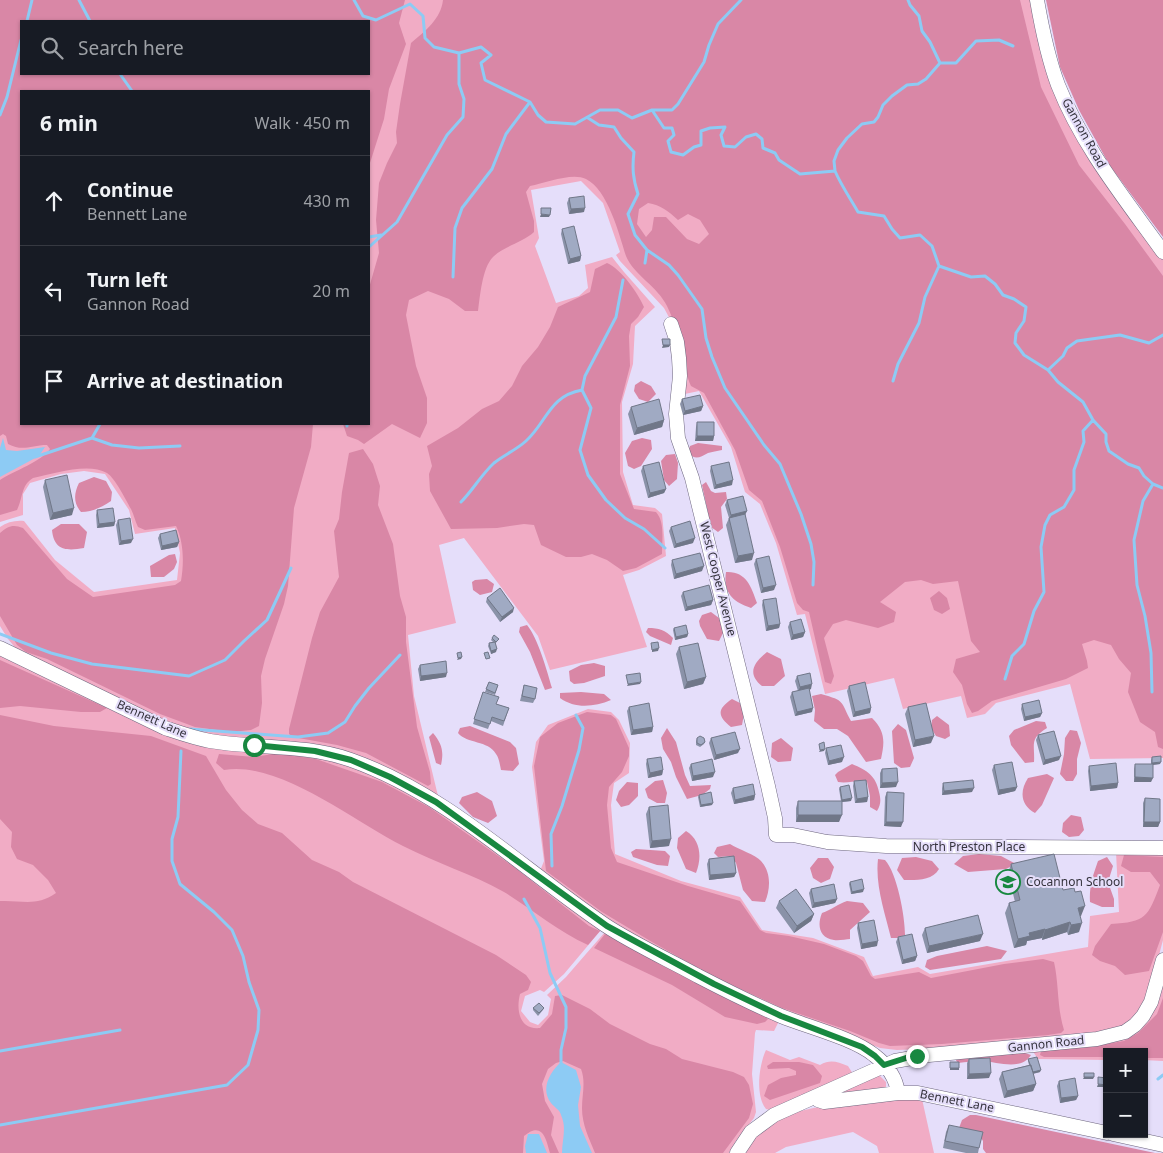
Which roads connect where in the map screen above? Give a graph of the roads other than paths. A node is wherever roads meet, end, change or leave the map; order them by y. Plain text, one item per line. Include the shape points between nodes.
1 (1037, 0) edge
2 (1163, 252) edge
3 (671, 324) dead end
4 (0, 648) edge
5 (776, 834) joint
6 (1163, 848) edge
7 (1163, 960) edge
8 (884, 1065) junction
9 (898, 1093) junction
10 (815, 1097) junction
11 (1103, 1132) edge
12 (1131, 1138) edge
13 (1163, 1145) edge
14 (736, 1153) edge

1 - 2 street, Gannon Road via 1058,85 1107,174
3 - 5 street, West Cooper Avenue via 679,358 678,438 710,548 768,786
4 - 8 street, Bennett Lane via 187,736 315,751 351,760 390,777 436,802 607,926 781,1016 862,1047
5 - 6 street, North Preston Place via 886,846
7 - 8 street, Gannon Road via 1143,1016 1125,1032 1097,1039 906,1058
8 - 9 street, Bennett Lane via 897,1084
8 - 10 street, Gannon Road
9 - 10 street via 824,1102
9 - 11 street, Bennett Lane via 918,1093
10 - 14 street via 761,1123
12 - 13 street

